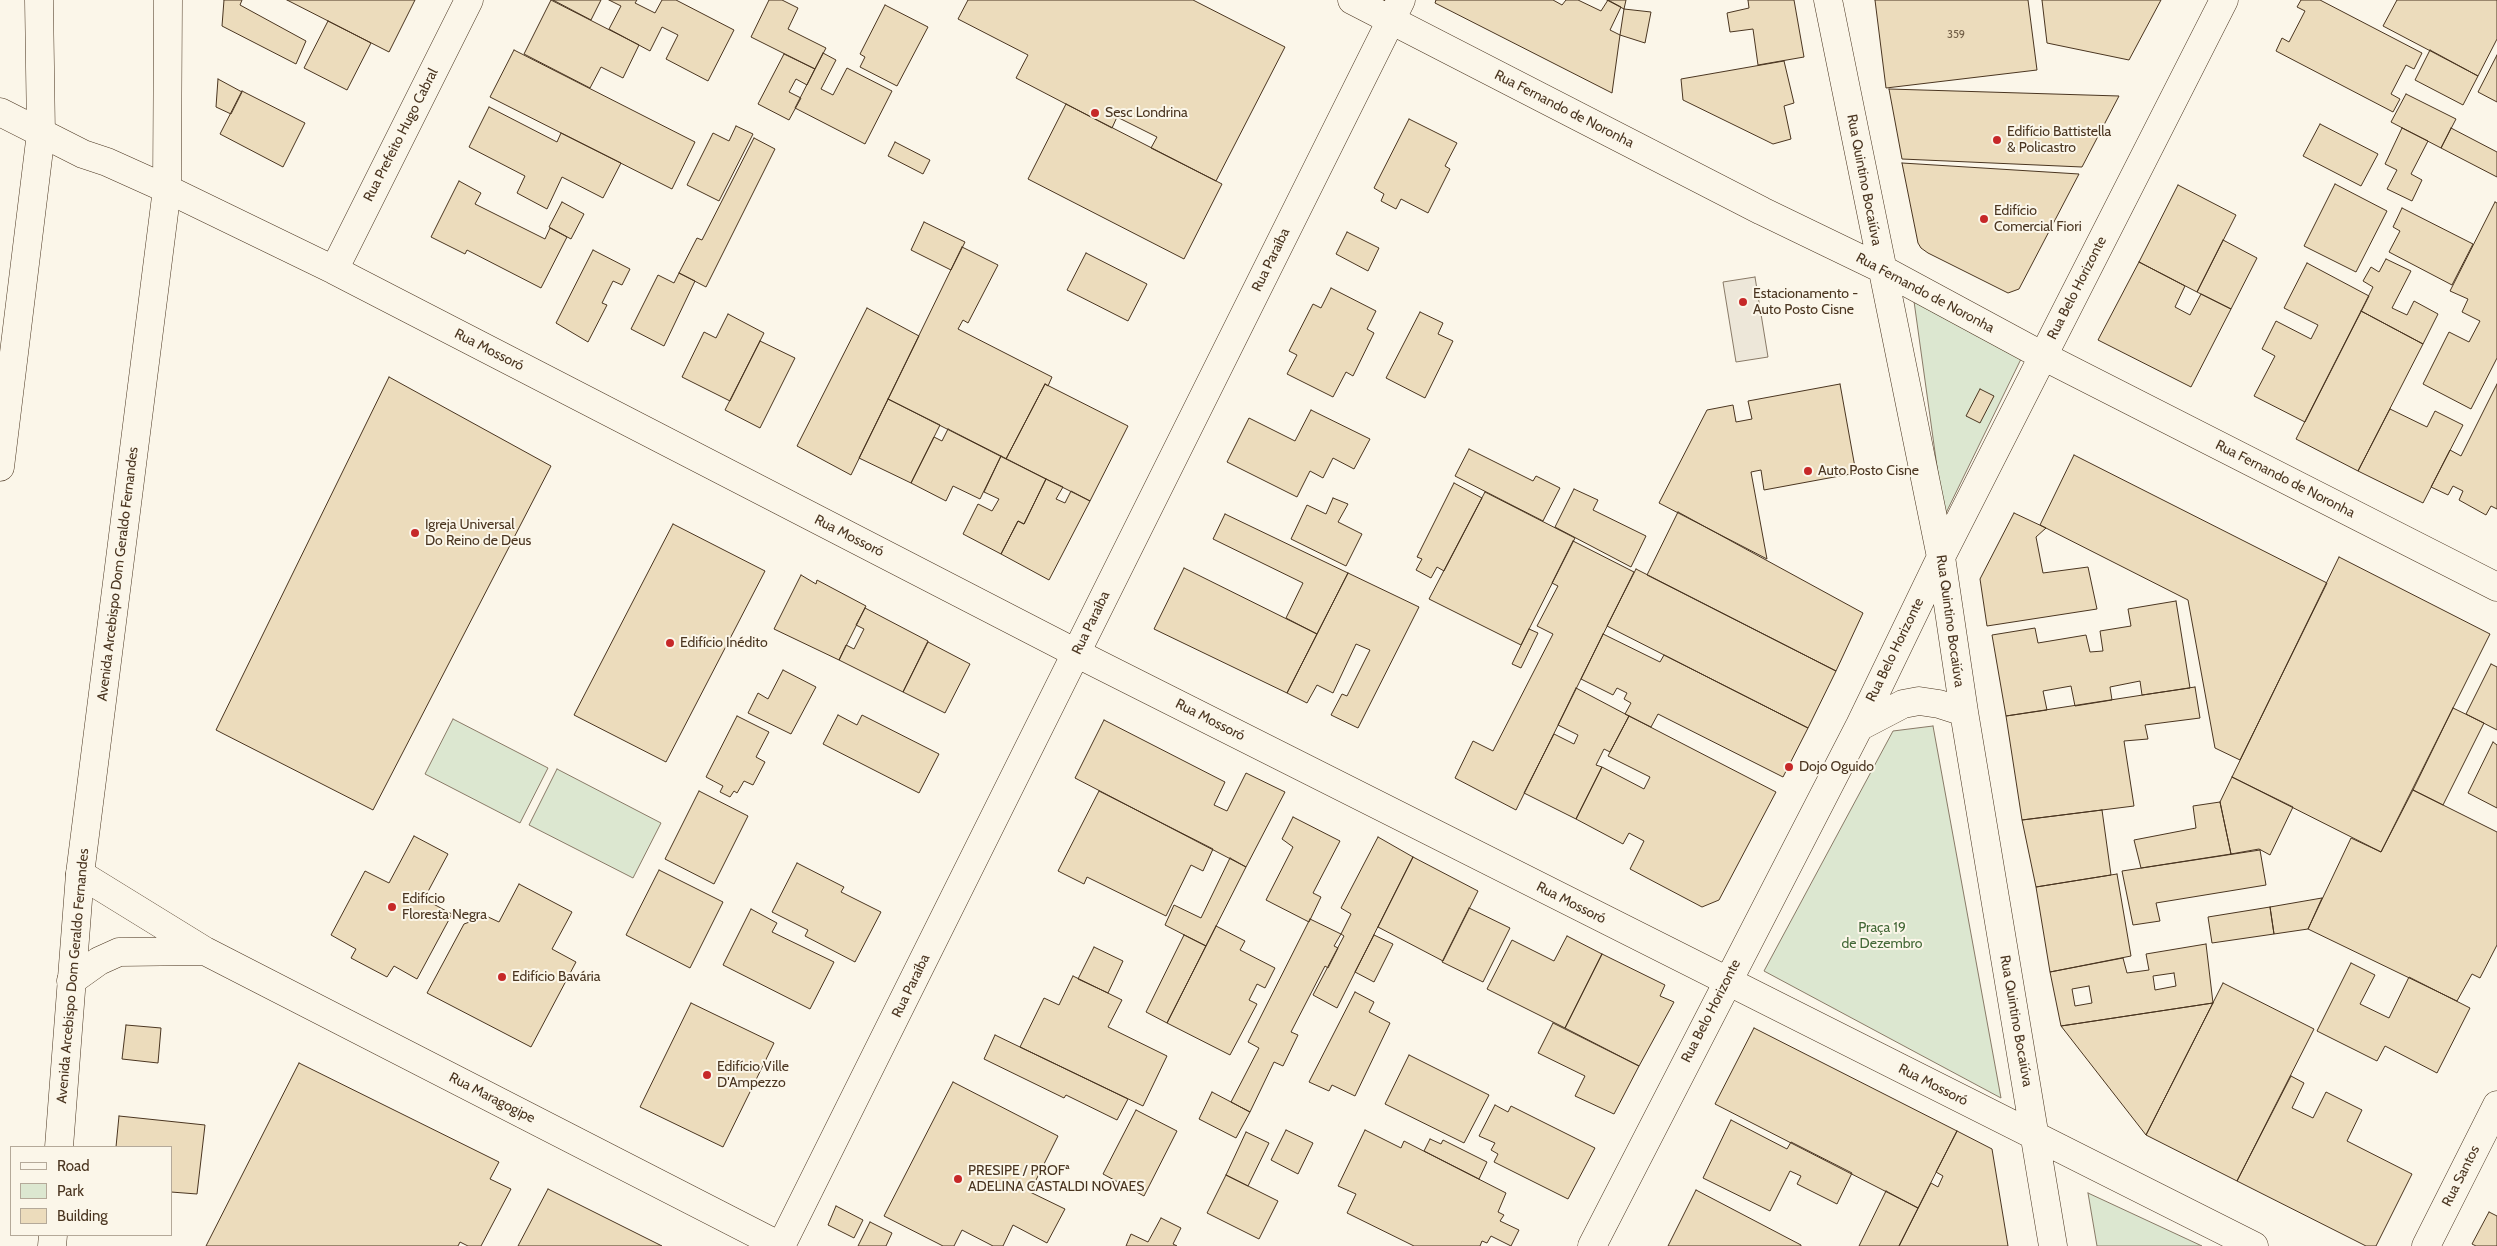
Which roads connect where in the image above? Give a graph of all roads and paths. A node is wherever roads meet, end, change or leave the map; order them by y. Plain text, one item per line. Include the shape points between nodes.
1 (39, 0) edge
2 (168, 0) edge
3 (469, 0) edge
4 (1352, 0) edge
5 (1828, 0) edge
6 (2224, 0) edge
7 (1395, 10) edge
8 (0, 112) edge
9 (41, 133) junction
10 (167, 189) junction
11 (1882, 269) junction
12 (334, 270) junction
13 (2043, 356) junction
14 (0, 467) edge
15 (1941, 556) junction
16 (2497, 588) edge
17 (1076, 653) junction
18 (1964, 712) junction
19 (1859, 727) junction
20 (80, 874) junction
21 (205, 951) junction
22 (71, 981) junction
23 (1726, 981) junction
24 (2497, 1105) edge
25 (2035, 1137) junction
26 (59, 1146) edge
27 (781, 1246) edge
28 (1592, 1246) edge
29 (2053, 1246) edge
30 (2254, 1246) edge
31 (2426, 1246) edge

1 - 9 street
2 - 10 street, Avenida Arcebispo Dom Geraldo Fernandes
3 - 12 street, Rua Prefeito Hugo Cabral
4 - 7 street, Rua Fernando de Noronha
5 - 11 street, Rua Quintino Bocaiúva
6 - 13 street, Rua Belo Horizonte
7 - 11 street, Rua Fernando de Noronha via 1762,211
7 - 17 street, Rua Paraíba
8 - 9 street, Rua Mossoró
9 - 10 street, Rua Mossoró
9 - 14 street
10 - 12 street, Rua Mossoró
10 - 20 street, Avenida Arcebispo Dom Geraldo Fernandes
11 - 13 street, Rua Fernando de Noronha
11 - 15 street, Rua Quintino Bocaiúva
12 - 17 street, Rua Mossoró
13 - 15 street, Rua Belo Horizonte
13 - 16 street, Rua Fernando de Noronha
15 - 18 street, Rua Quintino Bocaiúva
15 - 19 street, Rua Belo Horizonte
17 - 23 street, Rua Mossoró
17 - 27 street, Rua Paraíba
18 - 19 street via 1919,701 1888,710
18 - 25 street, Rua Quintino Bocaiúva
19 - 23 street, Rua Belo Horizonte
20 - 21 street, Rua Maragogipe
20 - 22 street, Avenida Arcebispo Dom Geraldo Fernandes
21 - 22 street, Rua Maragogipe via 119,952 99,961
21 - 27 street, Rua Maragogipe
22 - 26 street, Avenida Arcebispo Dom Geraldo Fernandes
23 - 25 street, Rua Mossoró
23 - 28 street, Rua Belo Horizonte
24 - 31 street, Rua Santos
25 - 29 street, Rua Quintino Bocaiúva
25 - 30 street, Rua Mossoró

